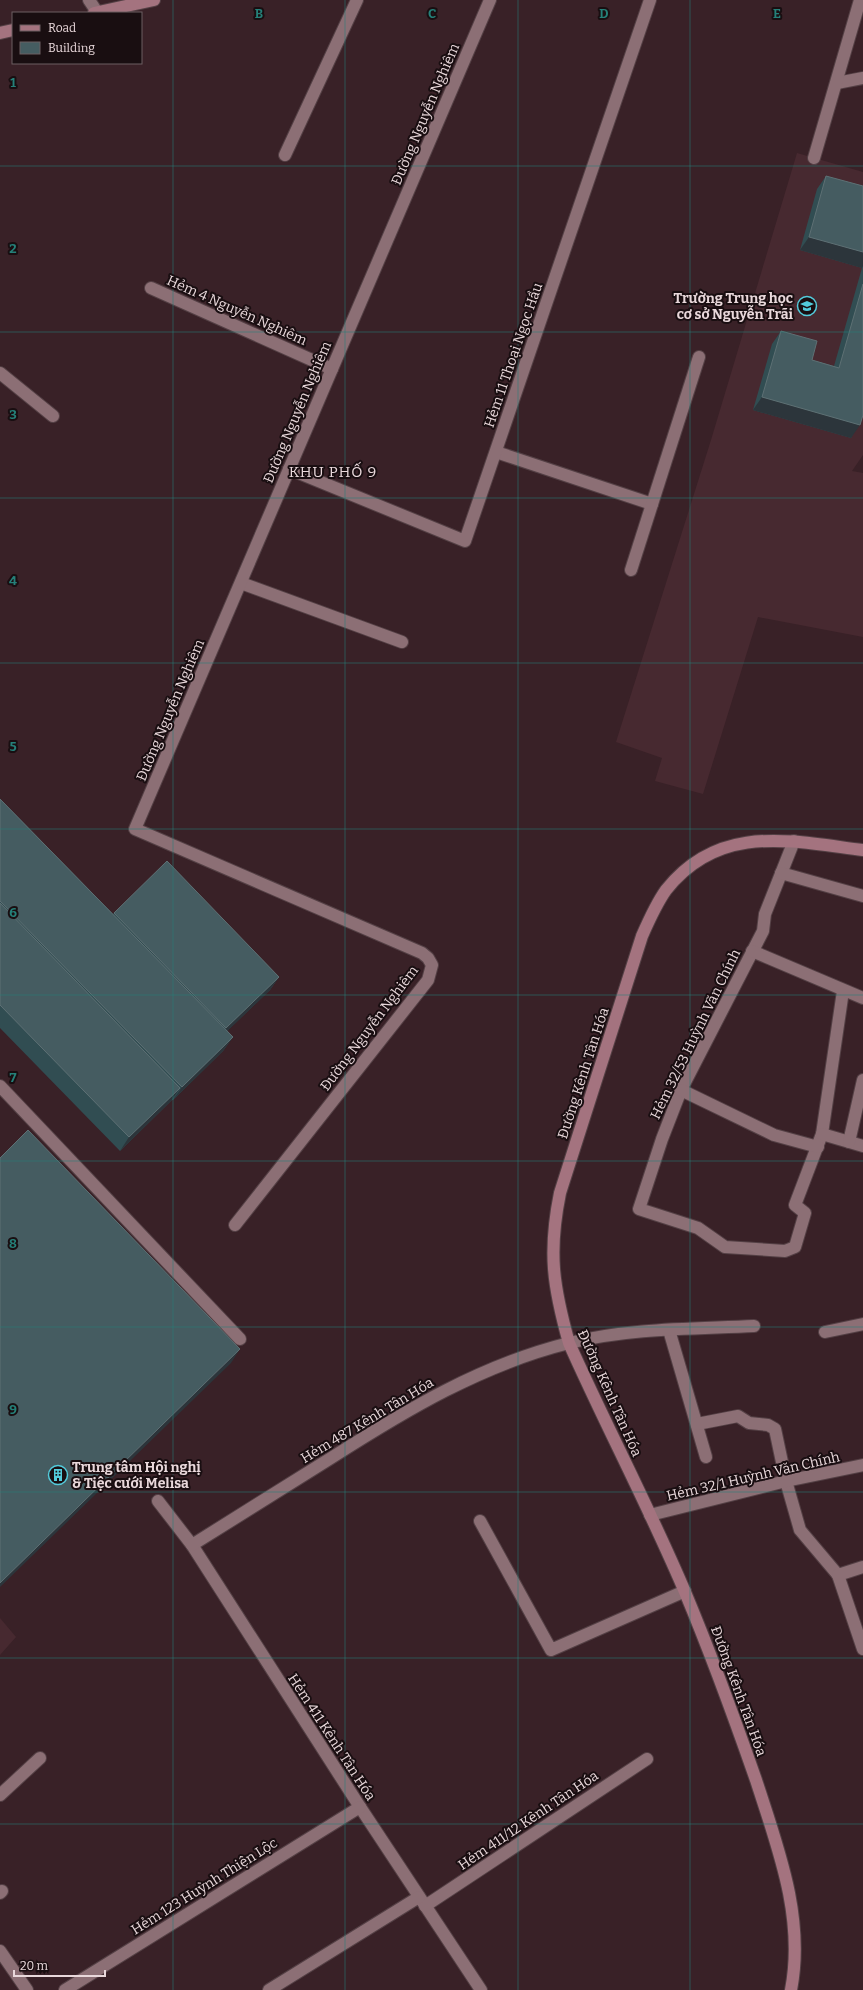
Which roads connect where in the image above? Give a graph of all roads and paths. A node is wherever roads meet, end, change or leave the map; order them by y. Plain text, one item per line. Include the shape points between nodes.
1 (89, 0) edge
2 (154, 0) edge
3 (357, 0) edge
4 (490, 0) edge
5 (650, 0) edge
6 (860, 0) edge
7 (95, 12) edge
8 (100, 12) edge
9 (12, 30) edge
10 (0, 33) edge
11 (863, 78) edge
12 (837, 83) junction
13 (285, 155) dead end
14 (814, 158) dead end
15 (151, 288) dead end
16 (699, 357) dead end
17 (332, 368) junction
18 (0, 373) edge
19 (53, 416) dead end
20 (496, 452) junction
21 (289, 469) junction
22 (652, 504) junction
23 (631, 570) dead end
24 (241, 584) junction
25 (402, 642) dead end
26 (794, 841) junction
27 (863, 850) edge
28 (781, 873) junction
29 (863, 896) edge
30 (752, 951) junction
31 (842, 991) junction
32 (863, 998) edge
33 (863, 1080) edge
34 (0, 1086) edge
35 (681, 1090) junction
36 (822, 1134) junction
37 (849, 1142) junction
38 (863, 1146) edge
39 (818, 1147) junction
40 (235, 1225) dead end
41 (863, 1324) edge
42 (754, 1326) dead end
43 (669, 1330) junction
44 (825, 1332) dead end
45 (240, 1339) dead end
46 (569, 1343) junction
47 (697, 1424) junction
48 (706, 1457) dead end
49 (863, 1465) edge
50 (786, 1481) junction
51 (158, 1501) dead end
52 (650, 1515) junction
53 (480, 1521) dead end
54 (192, 1545) junction
55 (863, 1567) edge
56 (838, 1575) junction
57 (685, 1590) junction
58 (863, 1649) edge
59 (40, 1758) dead end
60 (647, 1759) dead end
61 (0, 1795) edge
62 (360, 1808) junction
63 (422, 1901) junction
64 (0, 1951) edge
65 (27, 1990) edge
66 (65, 1990) edge
67 (269, 1990) edge
68 (481, 1990) edge
69 (791, 1990) edge

1 - 7 street
2 - 8 street
3 - 13 street
4 - 17 street, Đường Nguyễn Nghiêm
5 - 20 street, Hẻm 11 Thoại Ngọc Hầu
6 - 12 street
9 - 10 street
11 - 12 street
12 - 14 street
15 - 17 street, Hẻm 4 Nguyễn Nghiêm
16 - 22 street
17 - 21 street, Đường Nguyễn Nghiêm
18 - 19 street
20 - 21 street, Hẻm 11 Thoại Ngọc Hầu via 464,541
20 - 22 street
21 - 24 street, Đường Nguyễn Nghiêm
22 - 23 street
24 - 25 street
24 - 40 street, Đường Nguyễn Nghiêm via 136,829 422,952 432,965 428,980
26 - 27 street, Đường Kênh Tân Hóa
26 - 28 street, Hẻm 32/53 Huỳnh Văn Chính
26 - 46 street, Đường Kênh Tân Hóa via 748,841 702,859 682,874 666,891 642,936 560,1193 556,1214 553,1241 554,1281
28 - 29 street
28 - 30 street, Hẻm 32/53 Huỳnh Văn Chính via 765,914 763,930
30 - 31 street
30 - 35 street, Hẻm 32/53 Huỳnh Văn Chính
31 - 32 street
31 - 36 street
33 - 37 street
34 - 45 street
35 - 39 street via 774,1134
35 - 39 street, Hẻm 32/53 Huỳnh Văn Chính via 639,1209 698,1228 725,1247 785,1251 796,1247 806,1213 795,1205
36 - 37 street
36 - 39 street
37 - 38 street
41 - 44 street
42 - 43 street, Hẻm 487 Kênh Tân Hóa
43 - 46 street, Hẻm 487 Kênh Tân Hóa via 614,1334
43 - 47 street
46 - 52 street, Đường Kênh Tân Hóa
46 - 54 street, Hẻm 487 Kênh Tân Hóa via 517,1358 406,1410
47 - 48 street
47 - 50 street via 738,1416 749,1423 768,1425 775,1429
49 - 50 street, Hẻm 32/1 Huỳnh Văn Chính
50 - 52 street, Hẻm 32/1 Huỳnh Văn Chính
50 - 56 street via 800,1530
51 - 54 street, Hẻm 411 Kênh Tân Hóa
52 - 57 street, Đường Kênh Tân Hóa
53 - 57 street via 551,1650
54 - 62 street, Hẻm 411 Kênh Tân Hóa
55 - 56 street
56 - 58 street
57 - 69 street, Đường Kênh Tân Hóa via 730,1703 779,1850 796,1930 795,1971
59 - 61 street
60 - 63 street, Hẻm 411/12 Kênh Tân Hóa
62 - 63 street, Hẻm 411 Kênh Tân Hóa
62 - 66 street, Hẻm 123 Huỳnh Thiện Lộc
63 - 67 street, Hẻm 411/12 Kênh Tân Hóa
63 - 68 street, Hẻm 411 Kênh Tân Hóa
64 - 65 street

